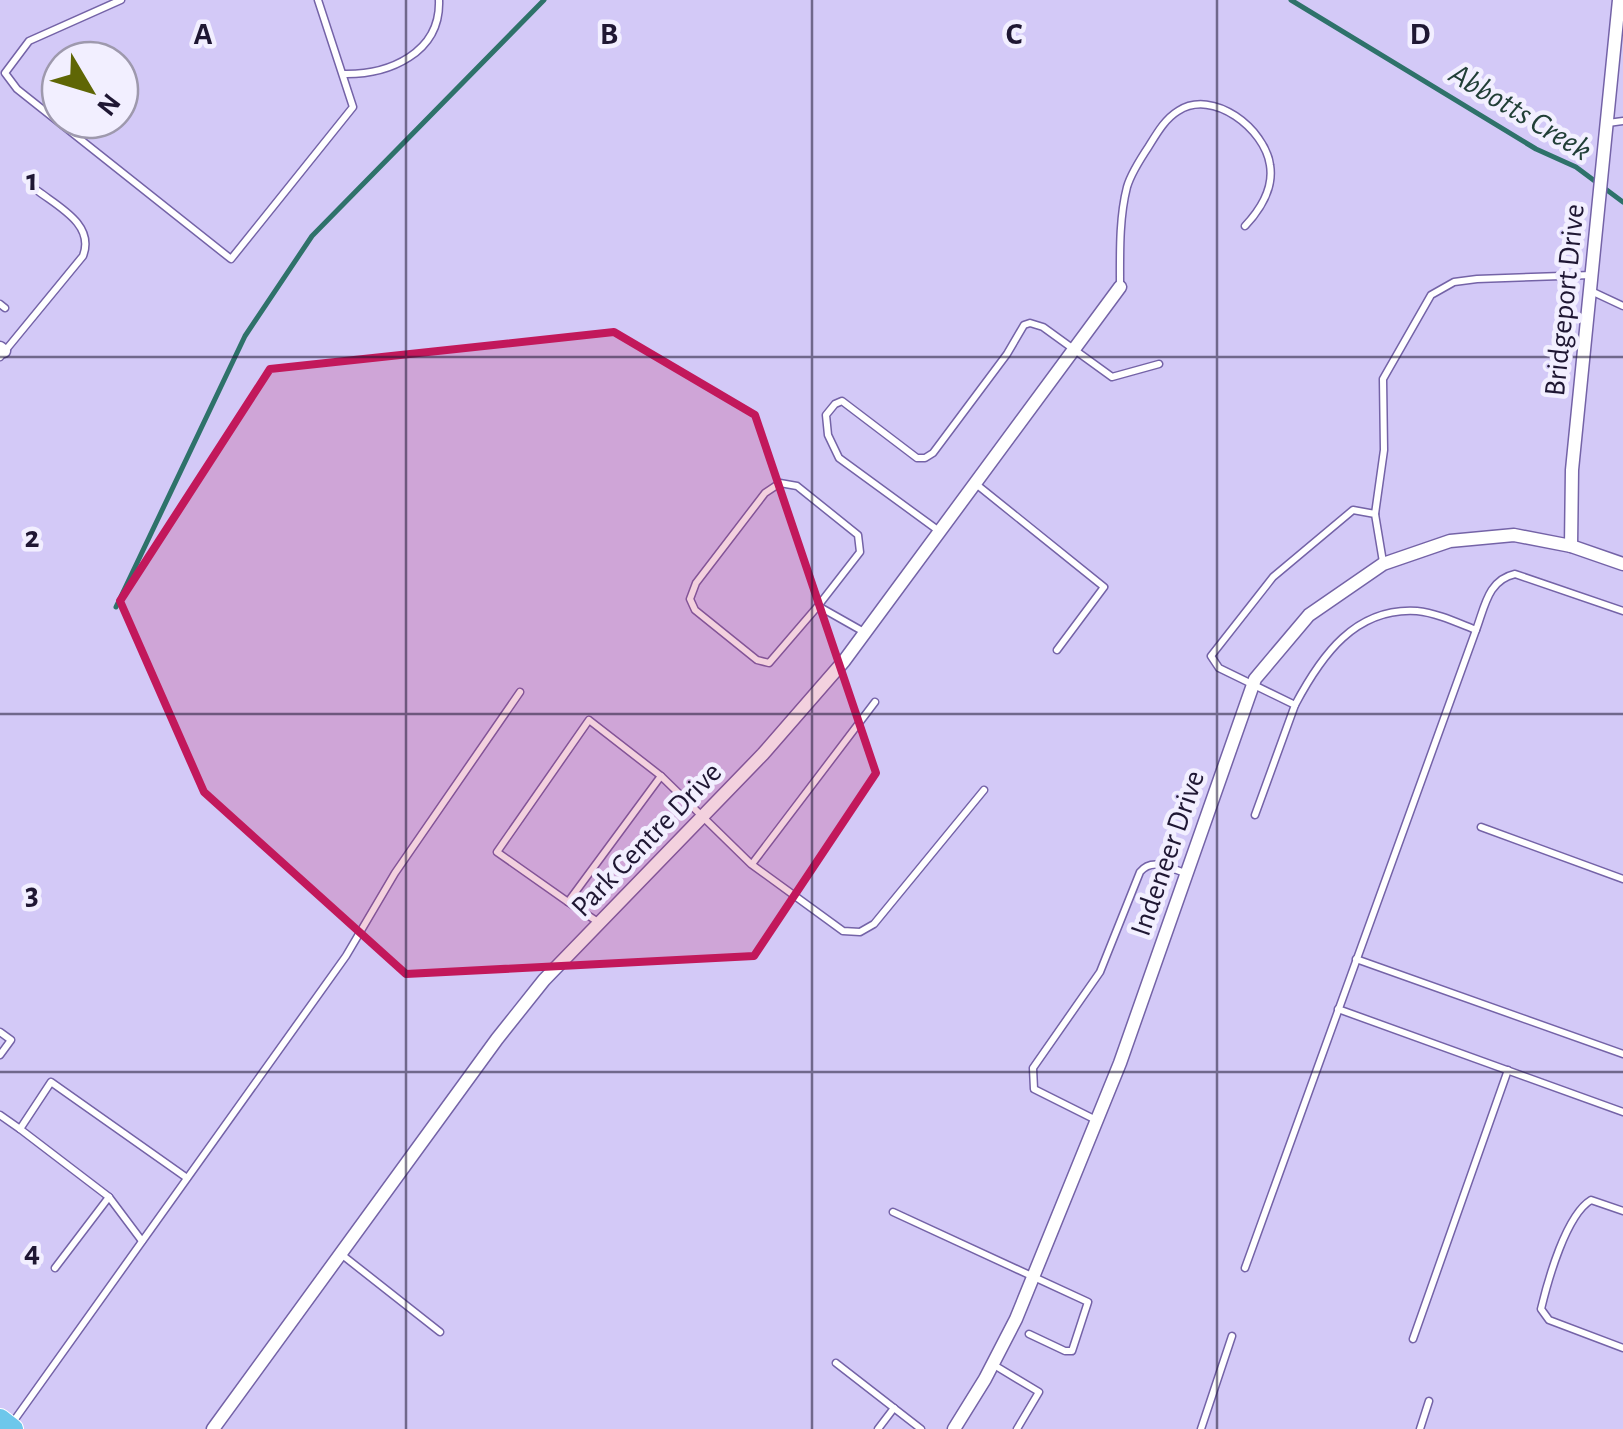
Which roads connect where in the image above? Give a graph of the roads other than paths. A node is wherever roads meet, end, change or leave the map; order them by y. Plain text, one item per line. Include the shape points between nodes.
1 (121, 0) edge
2 (318, 0) edge
3 (439, 0) edge
4 (1619, 0) edge
5 (343, 74) junction
6 (1623, 122) edge
7 (1607, 123) junction
8 (38, 191) dead end
9 (1244, 226) dead end
10 (1592, 275) junction
11 (1120, 287) joint
12 (1590, 290) junction
13 (1623, 306) edge
14 (1074, 350) junction
15 (1, 352) edge
16 (1159, 364) dead end
17 (976, 483) junction
18 (1375, 514) junction
19 (940, 532) junction
20 (1571, 546) junction
21 (1383, 564) junction
22 (1623, 564) edge
23 (818, 606) junction
24 (1623, 611) edge
25 (1476, 630) junction
26 (865, 633) junction
27 (1057, 650) dead end
28 (1253, 686) junction
29 (520, 692) dead end
30 (874, 702) dead end
31 (1296, 704) junction
32 (662, 776) junction
33 (984, 790) dead end
34 (703, 814) junction
35 (1255, 815) dead end
36 (1481, 827) dead end
37 (752, 864) junction
38 (1186, 873) junction
39 (1623, 879) edge
40 (568, 902) junction
41 (599, 923) junction
42 (1356, 959) junction
43 (1338, 1009) junction
44 (0, 1032) edge
45 (1623, 1054) edge
46 (0, 1055) edge
47 (1508, 1070) junction
48 (1623, 1112) edge
49 (0, 1115) edge
50 (1096, 1120) junction
51 (20, 1128) junction
52 (187, 1178) junction
53 (109, 1196) junction
54 (1623, 1211) edge
55 (893, 1212) dead end
56 (142, 1241) junction
57 (340, 1253) junction
58 (56, 1268) dead end
59 (1244, 1268) dead end
60 (1033, 1276) junction
61 (440, 1332) dead end
62 (1029, 1334) dead end
63 (1232, 1336) dead end
64 (1413, 1338) dead end
65 (1623, 1348) edge
66 (836, 1364) dead end
67 (992, 1364) junction
68 (1429, 1402) dead end
69 (894, 1408) junction
70 (7, 1425) edge
71 (213, 1429) edge
72 (878, 1429) edge
73 (921, 1429) edge
74 (954, 1429) edge
75 (1016, 1429) edge
76 (1202, 1429) edge
77 (1420, 1429) edge

1 - 5 lane via 29,41 5,72 231,260 353,107
2 - 5 lane
3 - 5 lane via 440,18 406,62 372,74
4 - 7 street, Bridgeport Drive
6 - 7 lane
7 - 10 street, Bridgeport Drive
8 - 15 lane via 85,232 87,245
9 - 11 lane via 1268,193 1265,148 1226,110 1205,104 1180,109 1163,124 1128,186
10 - 12 street, Bridgeport Drive
10 - 18 lane via 1477,278 1431,294 1383,379 1384,450
11 - 14 street, Park Centre Drive
12 - 13 lane
12 - 20 street, Bridgeport Drive
14 - 16 lane via 1112,377
14 - 17 street, Park Centre Drive
14 - 19 lane via 1036,324 1024,325 924,458 842,401 834,404 826,416 839,458
17 - 19 street, Park Centre Drive
17 - 27 lane via 1104,586
18 - 21 lane
18 - 28 lane via 1352,510 1273,577 1212,656 1219,668
19 - 26 street, Park Centre Drive
20 - 21 street, Indeneer Drive via 1514,534 1450,540
20 - 22 street, Indeneer Drive
21 - 28 street, Indeneer Drive via 1309,615
23 - 23 lane via 860,552 858,535 797,486 780,483 765,493 690,600 756,660 769,663
23 - 26 lane
24 - 25 lane via 1516,574 1503,576 1490,590
25 - 31 lane via 1420,611 1388,612 1336,642
25 - 42 lane
26 - 34 street, Park Centre Drive
28 - 31 lane
28 - 38 street, Indeneer Drive
29 - 52 lane via 394,873 346,956
30 - 37 lane
31 - 35 lane
32 - 34 lane
32 - 40 lane
32 - 40 lane via 589,720 496,852
33 - 37 lane via 874,924 860,932 843,931
34 - 37 lane
34 - 41 street, Park Centre Drive
36 - 39 lane
38 - 50 street, Indeneer Drive
38 - 50 lane via 1156,864 1140,872 1100,972 1033,1068 1034,1089 1042,1096
40 - 41 lane
41 - 57 street, Park Centre Drive via 497,1039
42 - 43 lane
42 - 45 lane
43 - 47 lane
43 - 59 lane
44 - 46 lane via 10,1040
47 - 48 lane
47 - 64 lane
49 - 51 lane
50 - 60 street, Indeneer Drive
51 - 52 lane via 50,1082
51 - 53 lane
52 - 56 lane
53 - 56 lane
53 - 58 lane
54 - 65 lane via 1591,1200 1577,1211 1542,1308 1549,1320
55 - 60 lane
56 - 70 lane
57 - 61 lane
57 - 71 street, Park Centre Drive
60 - 62 lane via 1088,1302 1072,1351
60 - 67 street, Indeneer Drive
63 - 76 lane
66 - 69 lane
67 - 74 street, Indeneer Drive
67 - 75 lane via 1039,1392
68 - 77 lane
69 - 72 lane
69 - 73 lane

